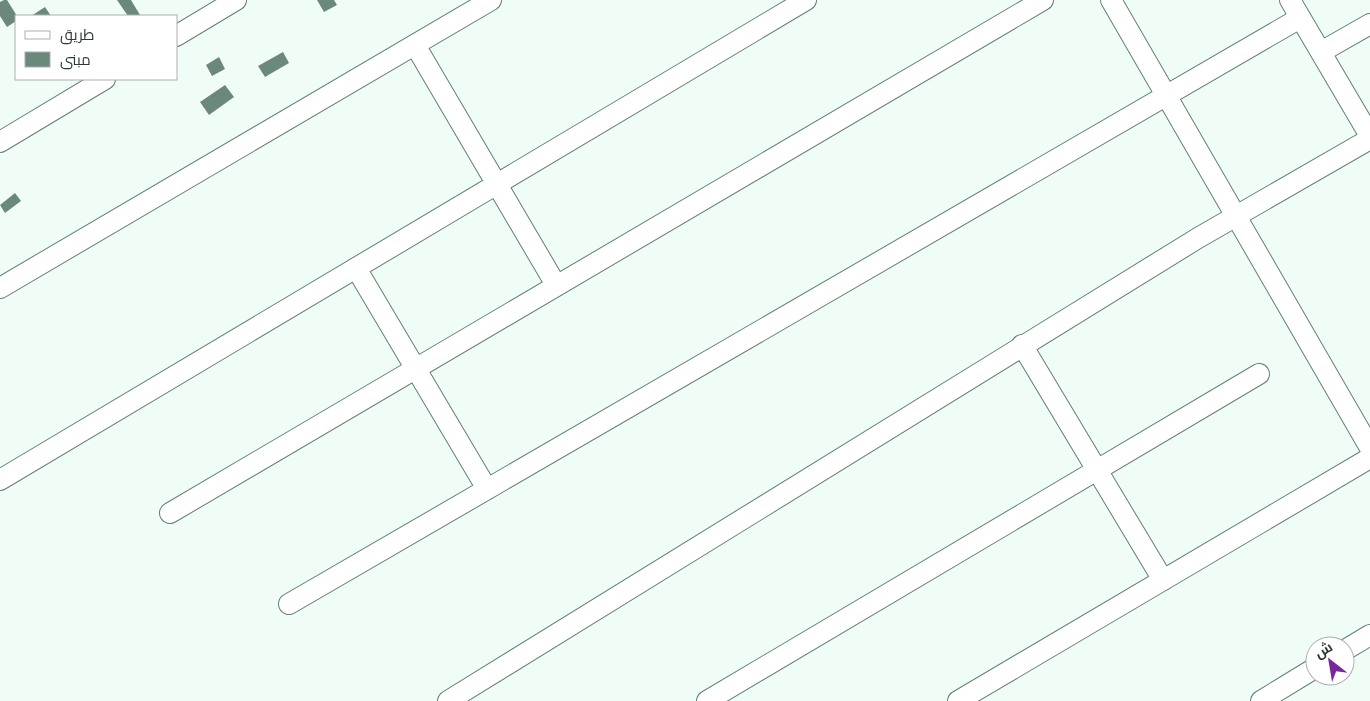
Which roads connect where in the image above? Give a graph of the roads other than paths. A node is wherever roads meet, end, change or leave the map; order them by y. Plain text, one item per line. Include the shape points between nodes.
1 (236, 0) edge
2 (491, 0) edge
3 (806, 0) edge
4 (1043, 0) edge
5 (1111, 0) edge
6 (1290, 0) edge
7 (1300, 18) junction
8 (1370, 24) edge
9 (178, 35) edge
10 (415, 45) junction
11 (1320, 52) junction
12 (103, 80) edge
13 (1166, 96) junction
14 (1370, 138) edge
15 (0, 142) edge
16 (497, 184) junction
17 (1235, 217) junction
18 (356, 268) junction
19 (556, 286) junction
20 (0, 288) edge
21 (1022, 346) junction
22 (415, 369) junction
23 (1259, 374) dead end
24 (1370, 448) edge
25 (1370, 458) edge
26 (1096, 470) junction
27 (0, 480) edge
28 (487, 489) junction
29 (170, 513) dead end
30 (1163, 580) junction
31 (288, 604) dead end
32 (1370, 635) edge
33 (1355, 644) edge
34 (1305, 674) edge
35 (448, 701) edge
36 (707, 701) edge
37 (958, 701) edge
38 (1261, 701) edge

1 - 9 street
2 - 10 street
3 - 16 street
4 - 19 street
5 - 13 street
6 - 7 street
7 - 11 street
7 - 13 street
8 - 11 street
10 - 16 street
10 - 20 street
11 - 14 street
12 - 15 street
13 - 17 street
13 - 28 street
14 - 17 street
16 - 18 street
16 - 19 street
17 - 21 street
17 - 24 street
18 - 22 street
18 - 27 street
19 - 22 street
21 - 26 street
21 - 35 street
22 - 28 street
22 - 29 street
23 - 26 street
25 - 30 street
26 - 30 street
26 - 36 street
28 - 31 street
30 - 37 street
32 - 33 street
34 - 38 street

